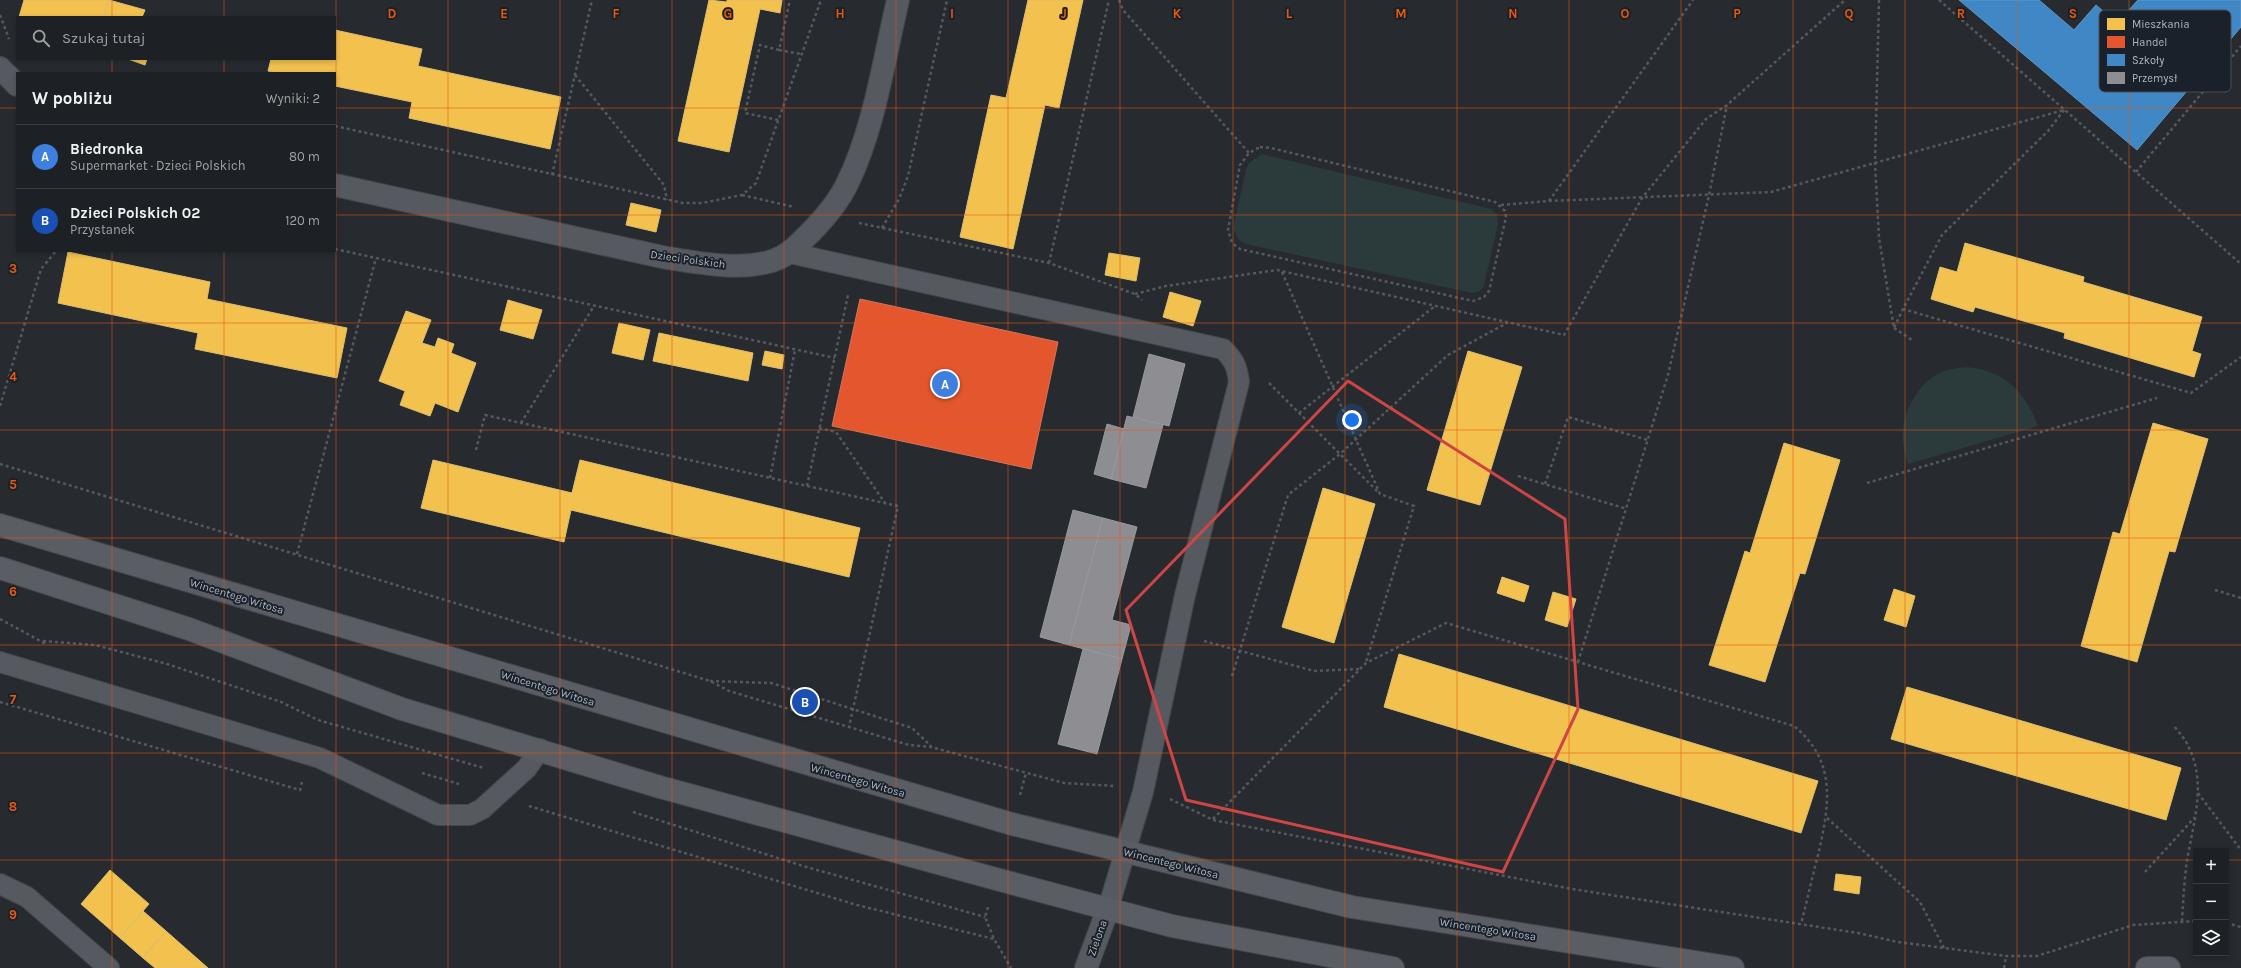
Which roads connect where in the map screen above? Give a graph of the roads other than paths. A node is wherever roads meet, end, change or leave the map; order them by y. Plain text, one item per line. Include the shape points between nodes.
1 (898, 0) edge
2 (0, 68) edge
3 (16, 85) edge
4 (336, 185) edge
5 (790, 253) junction
6 (0, 525) edge
7 (0, 568) edge
8 (0, 662) edge
9 (540, 749) junction
10 (1126, 852) junction
11 (0, 884) edge
12 (1108, 909) junction
13 (109, 968) edge
14 (1086, 968) edge
15 (1393, 968) edge
16 (1733, 968) edge
17 (2147, 968) edge
18 (2169, 968) edge

1 - 5 street, Dzieci Polskich via 866,134 847,185 826,215
2 - 3 street
4 - 5 street, Dzieci Polskich via 674,259 747,266 772,261
5 - 10 lane via 1223,349 1238,367 1239,382 1177,632 1143,792
6 - 10 main road, Wincentego Witosa via 815,768 1012,824
7 - 9 main road via 189,629 402,709
8 - 9 lane via 310,755 364,778 438,815 470,815 482,809 527,768
9 - 12 main road via 660,787
10 - 12 lane
10 - 16 main road, Wincentego Witosa via 1352,907
11 - 13 lane via 28,897
12 - 14 street, Zielona
12 - 15 main road via 1172,926
17 - 18 main road

